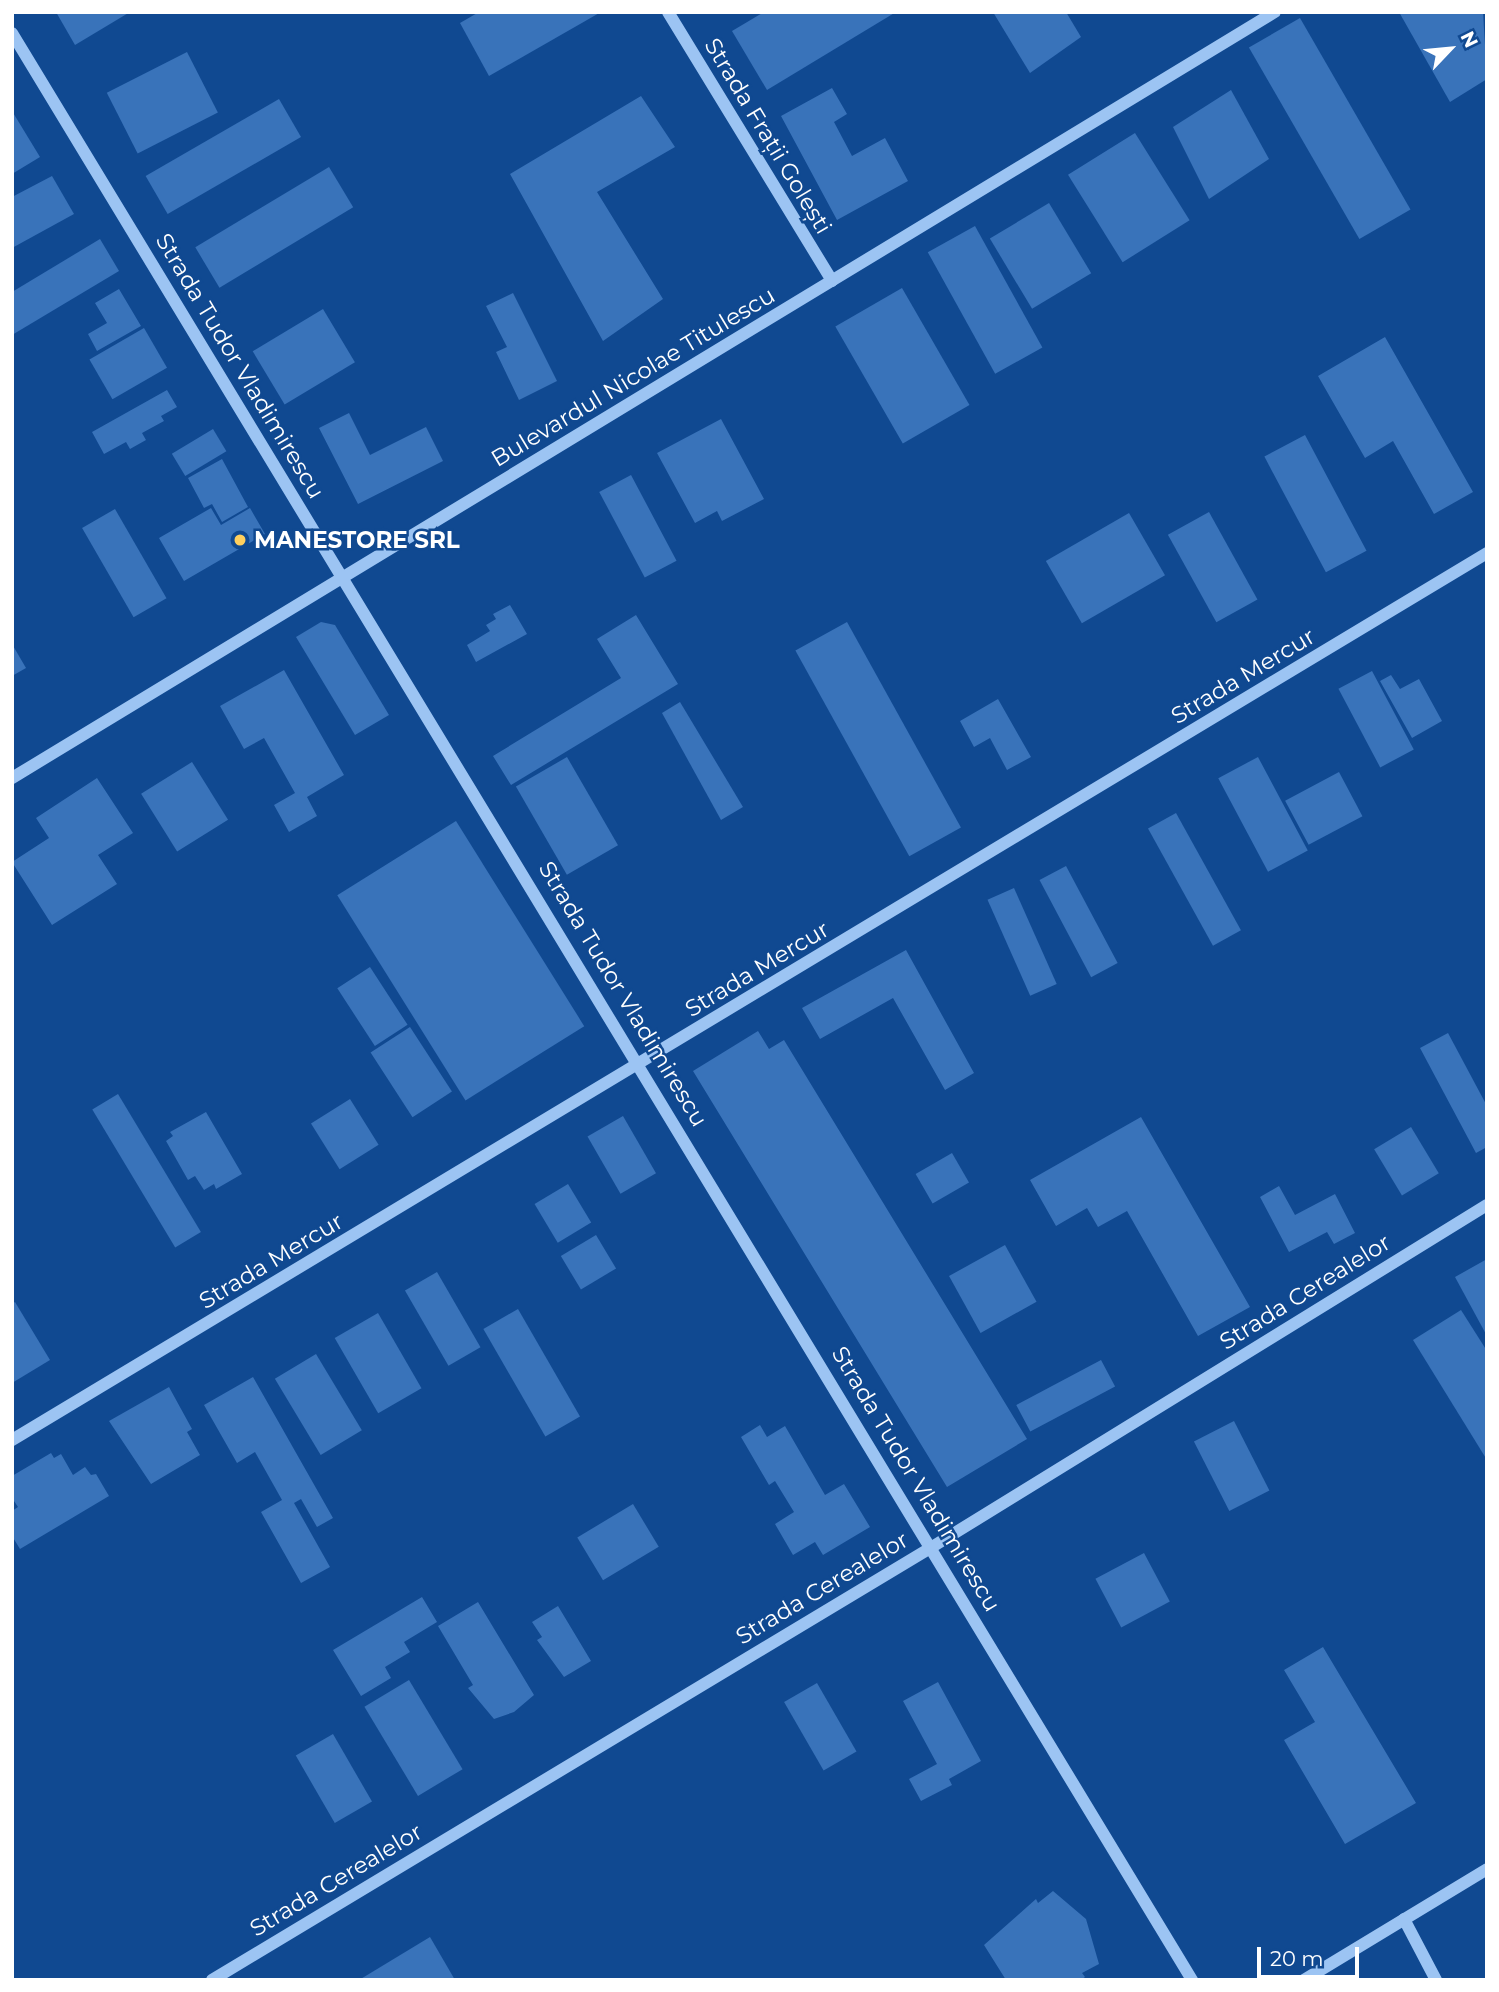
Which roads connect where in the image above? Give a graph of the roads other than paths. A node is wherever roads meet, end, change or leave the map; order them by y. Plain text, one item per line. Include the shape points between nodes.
1 (668, 12) edge
2 (1275, 12) edge
3 (12, 33) edge
4 (831, 281) junction
5 (1487, 553) edge
6 (344, 577) junction
7 (12, 778) edge
8 (641, 1064) junction
9 (1487, 1205) edge
10 (12, 1440) edge
11 (932, 1547) junction
12 (1487, 1869) edge
13 (1404, 1919) junction
14 (212, 1980) edge
15 (1192, 1980) edge
16 (1304, 1980) edge
17 (1436, 1980) edge

1 - 4 street, Strada Frații Golești
2 - 4 street, Bulevardul Nicolae Titulescu
3 - 6 street, Strada Tudor Vladimirescu
4 - 6 street, Bulevardul Nicolae Titulescu
5 - 8 street, Strada Mercur
6 - 7 street, Bulevardul Nicolae Titulescu
6 - 8 street, Strada Tudor Vladimirescu
8 - 10 street, Strada Mercur
8 - 11 street, Strada Tudor Vladimirescu
9 - 11 street, Strada Cerealelor
11 - 14 street, Strada Cerealelor
11 - 15 street, Strada Tudor Vladimirescu
12 - 13 street
13 - 16 street
13 - 17 street

